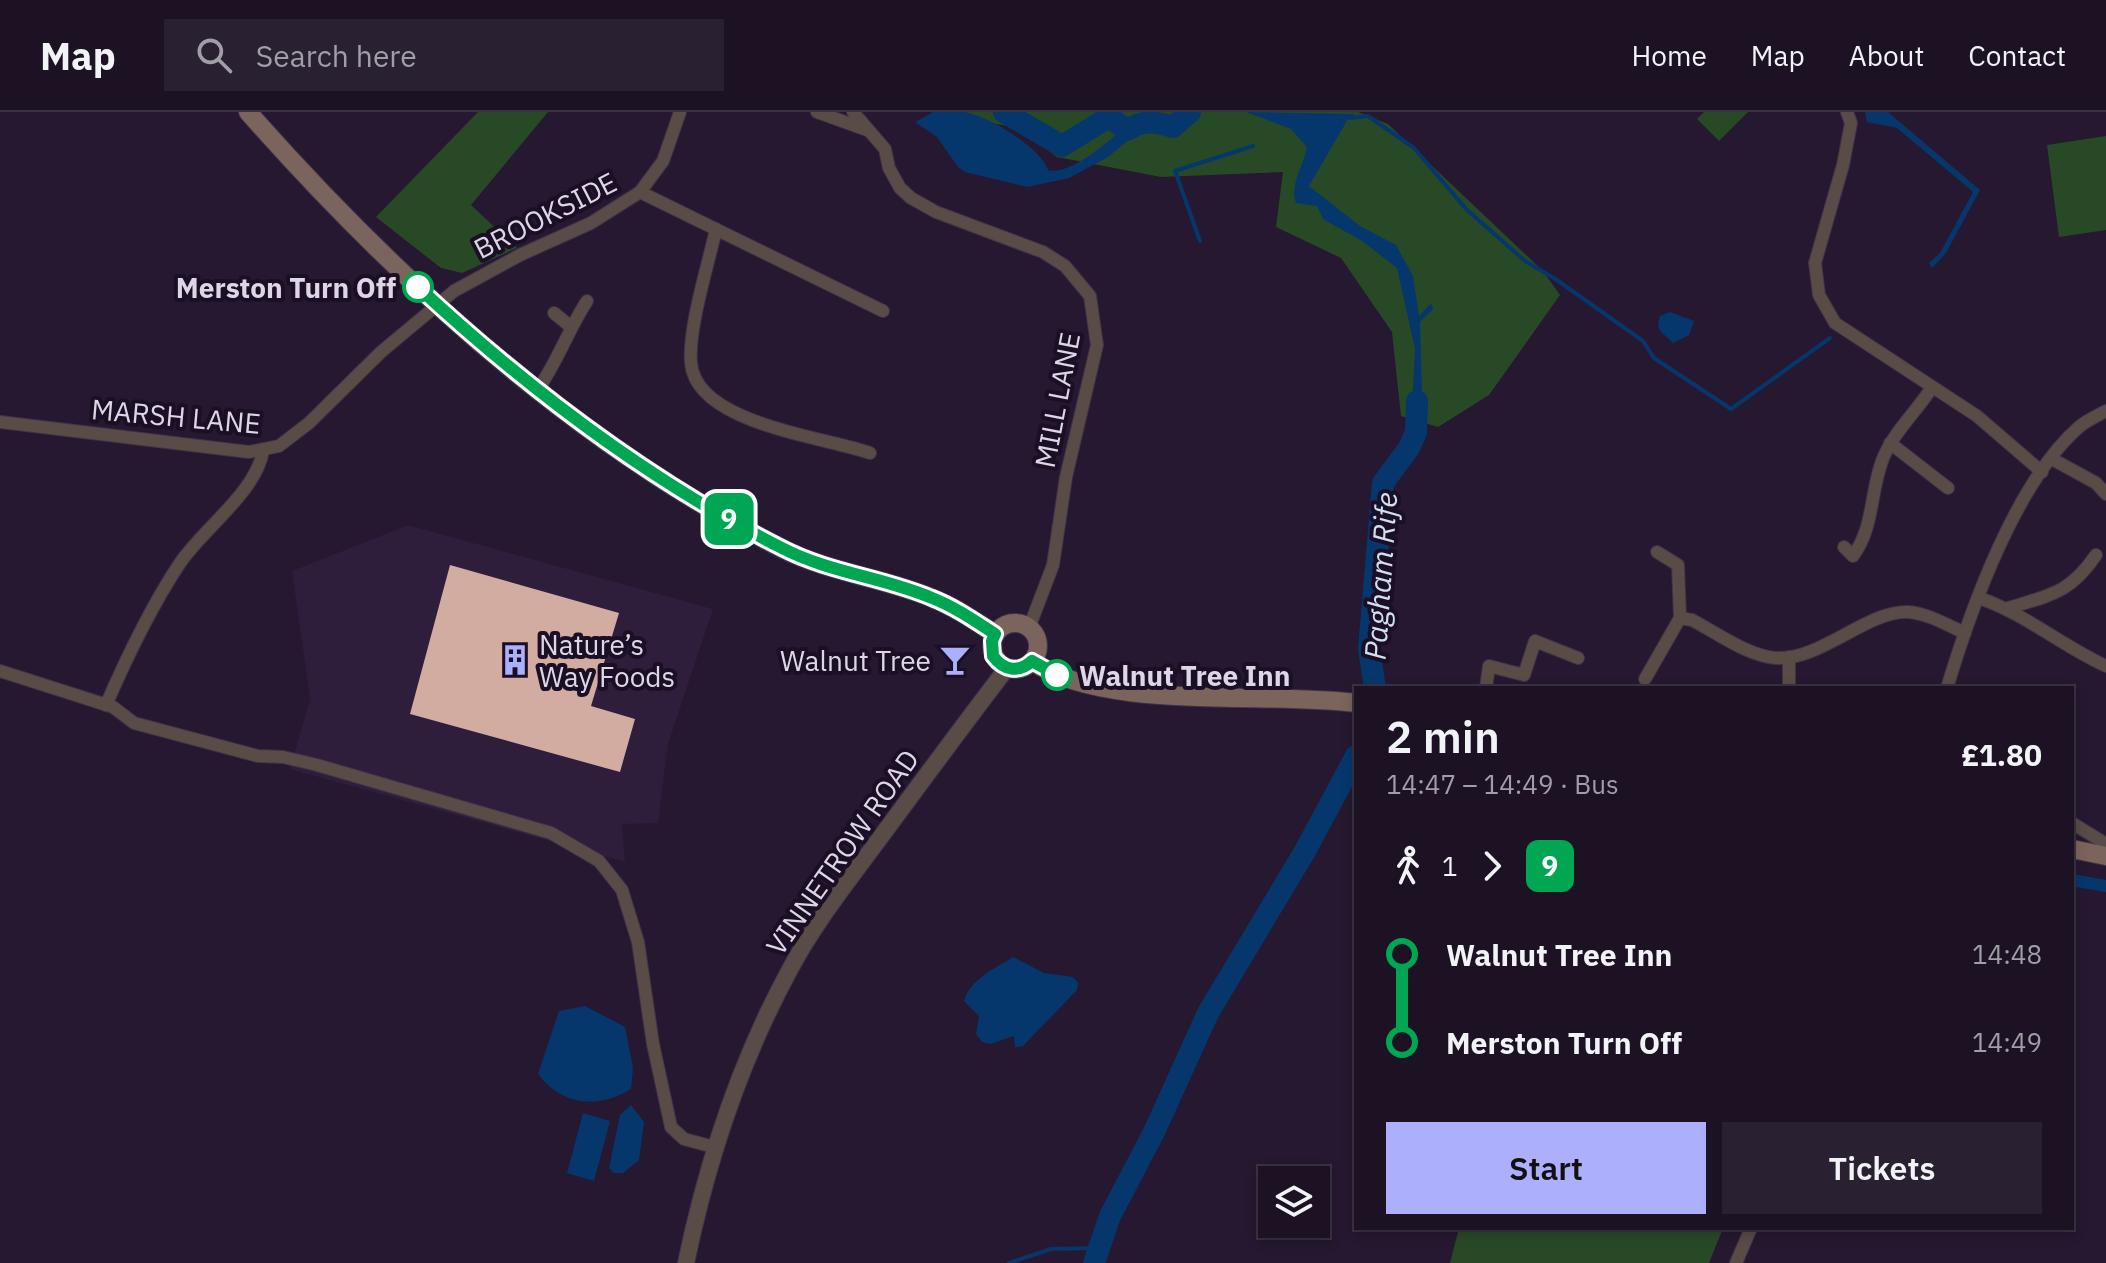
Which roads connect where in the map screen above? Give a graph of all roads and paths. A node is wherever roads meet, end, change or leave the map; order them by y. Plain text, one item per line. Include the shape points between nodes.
1 (248, 112) edge
2 (680, 112) edge
3 (819, 112) edge
4 (1847, 112) edge
5 (853, 113) edge
6 (870, 131) junction
7 (640, 192) junction
8 (716, 229) junction
9 (587, 301) dead end
10 (436, 304) junction
11 (883, 311) dead end
12 (554, 313) dead end
13 (570, 326) junction
14 (538, 389) junction
15 (1931, 389) junction
16 (2106, 411) edge
17 (0, 422) edge
18 (1890, 443) junction
19 (263, 451) junction
20 (870, 453) dead end
21 (2052, 459) junction
22 (2042, 472) junction
23 (1948, 488) dead end
24 (2106, 494) edge
25 (1844, 547) dead end
26 (1657, 552) dead end
27 (2096, 555) dead end
28 (1979, 598) junction
29 (2008, 608) junction
30 (1680, 618) junction
31 (1029, 628) junction
32 (1965, 633) junction
33 (995, 634) junction
34 (1789, 657) junction
35 (1578, 658) dead end
36 (1032, 661) junction
37 (2106, 666) edge
38 (1007, 668) junction
39 (0, 671) edge
40 (1645, 679) dead end
41 (1486, 686) edge
42 (1789, 686) edge
43 (1948, 686) edge
44 (1354, 703) edge
45 (106, 705) junction
46 (2074, 824) edge
47 (2106, 844) edge
48 (2074, 849) edge
49 (2106, 856) edge
50 (714, 1147) junction
51 (1750, 1230) edge
52 (686, 1263) edge
53 (1736, 1263) edge

1 - 10 main road via 364,238
2 - 7 street, BROOKSIDE via 663,161
3 - 6 street
4 - 15 street via 1851,123 1843,165 1815,263 1819,295 1835,323
5 - 6 street, MILL LANE
6 - 31 street, MILL LANE via 885,149 900,188 911,198 1043,252 1065,266 1090,296 1097,345 1066,477 1053,565
7 - 8 street
7 - 10 street, BROOKSIDE via 591,223 480,275
8 - 11 street
8 - 20 street via 692,343 697,381 718,402 752,419 817,439 854,440
9 - 13 street
10 - 14 main road
10 - 19 street, MARSH LANE via 309,423 279,446
12 - 13 street
13 - 14 street via 557,361
14 - 33 main road via 644,467 784,549 837,571 931,597
15 - 18 street
15 - 22 street via 1977,416
16 - 21 street via 2082,424
17 - 19 street, MARSH LANE
18 - 23 street
18 - 25 street via 1876,477 1865,540 1853,556
19 - 45 street via 241,492 180,563
21 - 22 street
21 - 24 street
22 - 28 street
26 - 30 street via 1678,565
27 - 29 street via 2078,580 2062,590
28 - 29 street
28 - 32 street
29 - 37 street
30 - 34 street via 1759,654
30 - 40 street
31 - 33 main road via 1015,623
31 - 36 main road via 1037,640
32 - 34 street via 1903,612
32 - 43 street
33 - 38 main road via 993,656
34 - 42 street
35 - 41 street via 1535,641 1524,675 1489,666
36 - 38 main road via 1019,669
36 - 44 main road via 1072,680 1133,691
38 - 50 street, VINNETROW ROAD via 835,899 789,971
39 - 45 street
45 - 50 street via 134,723 196,741 317,765 551,833 599,861 622,890 635,931 671,1127 684,1139
46 - 47 street
48 - 49 main road
50 - 52 street, VINNETROW ROAD
51 - 53 street

